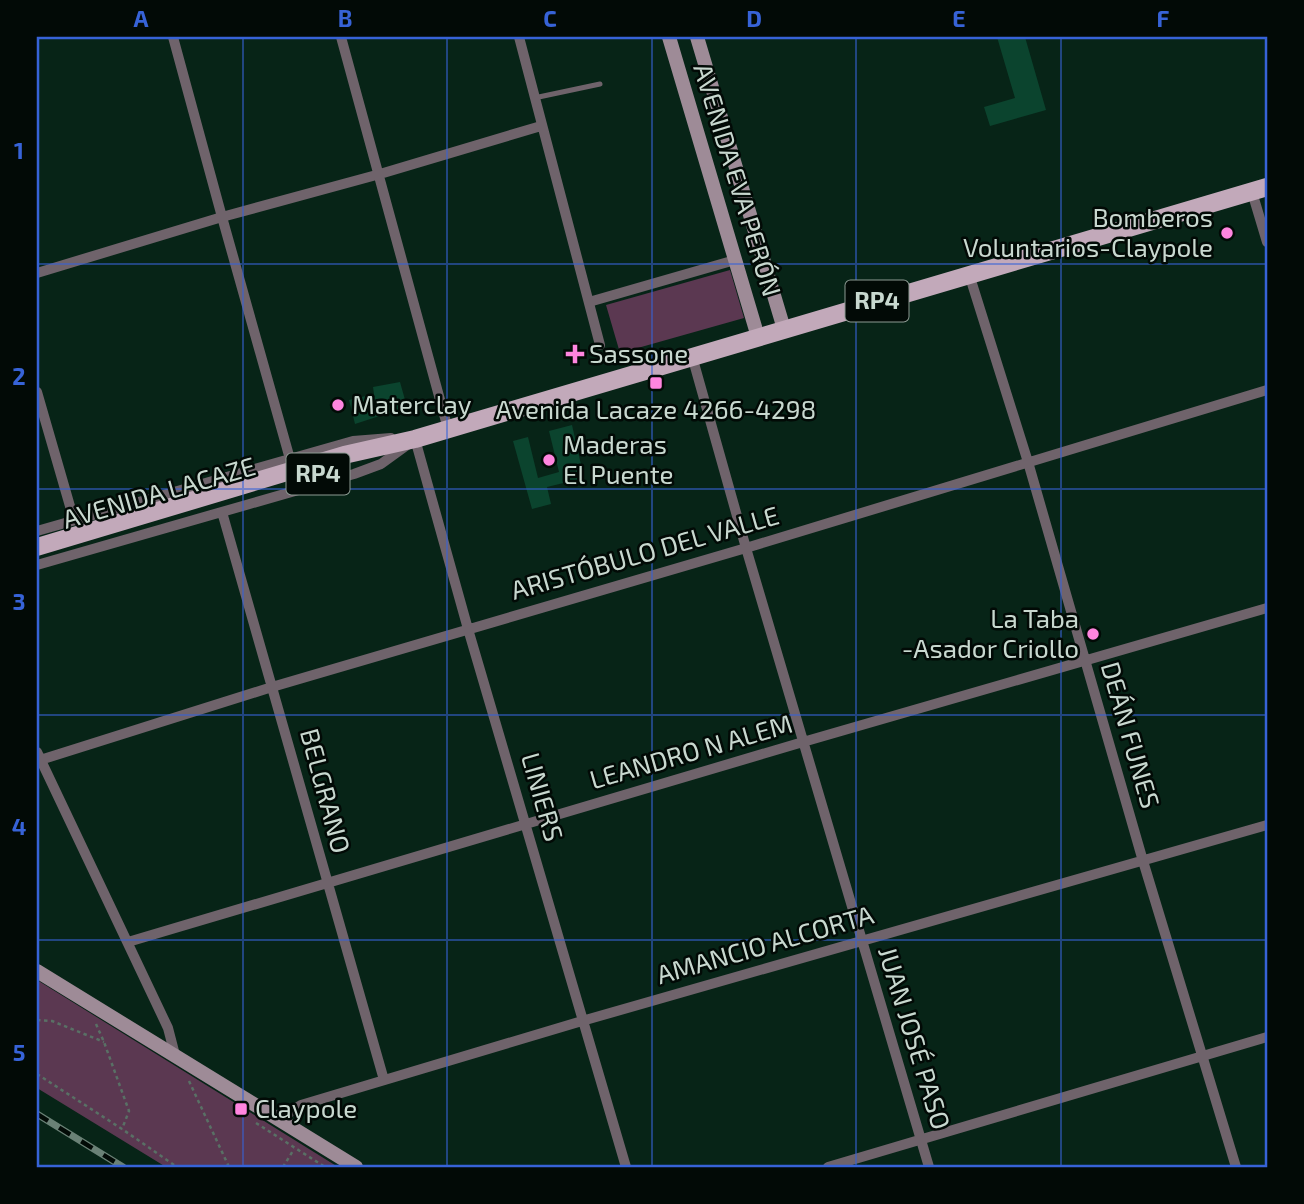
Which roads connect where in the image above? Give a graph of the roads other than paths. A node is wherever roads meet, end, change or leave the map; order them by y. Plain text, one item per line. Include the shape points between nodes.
1 (173, 37) edge
2 (341, 37) edge
3 (519, 37) edge
4 (669, 37) edge
5 (697, 37) edge
6 (600, 84) dead end
7 (534, 99) junction
8 (541, 126) junction
9 (380, 174) junction
10 (1260, 190) edge
11 (222, 217) junction
12 (1267, 242) edge
13 (735, 260) junction
14 (37, 273) edge
15 (969, 274) junction
16 (589, 302) junction
17 (784, 329) junction
18 (758, 337) junction
19 (600, 345) dead end
20 (692, 356) junction
21 (1267, 390) edge
22 (37, 392) edge
23 (448, 429) junction
24 (415, 439) junction
25 (290, 459) junction
26 (1027, 462) junction
27 (220, 503) junction
28 (74, 520) junction
29 (37, 531) edge
30 (37, 547) edge
31 (746, 548) junction
32 (37, 556) edge
33 (37, 565) edge
34 (1267, 608) edge
35 (468, 629) junction
36 (1084, 660) junction
37 (272, 687) junction
38 (803, 742) junction
39 (38, 757) edge
40 (526, 824) junction
41 (1267, 825) edge
42 (1143, 862) junction
43 (326, 882) junction
44 (862, 941) junction
45 (128, 942) junction
46 (37, 971) edge
47 (582, 1021) junction
48 (1267, 1037) edge
49 (175, 1055) junction
50 (1203, 1055) junction
51 (384, 1080) junction
52 (282, 1121) junction
53 (921, 1139) junction
54 (356, 1167) edge
55 (626, 1167) edge
56 (828, 1167) edge
57 (929, 1167) edge
58 (1236, 1167) edge

1 - 11 street
2 - 9 street
3 - 7 street
4 - 13 main road, AVENIDA EVA PERÓN
5 - 17 main road, AVENIDA EVA PERÓN
6 - 7 lane
7 - 8 street
8 - 9 street
8 - 16 street
9 - 11 street
9 - 23 street
10 - 12 street
10 - 15 main road, AVENIDA LACAZE / RP4
11 - 14 street
11 - 25 street
13 - 16 street
13 - 18 main road, AVENIDA EVA PERÓN
15 - 17 main road, AVENIDA LACAZE / RP4
15 - 26 street, DEÁN FUNES
16 - 19 street
17 - 18 main road, AVENIDA LACAZE / RP4
18 - 20 main road, AVENIDA LACAZE / RP4
20 - 23 main road, AVENIDA LACAZE / RP4
20 - 31 street, JUAN JOSÉ PASO
21 - 26 street, ARISTÓBULO DEL VALLE
22 - 28 street
23 - 24 main road, AVENIDA LACAZE / RP4
24 - 25 street via 360,440
24 - 27 main road, AVENIDA LACAZE / RP4 via 344,455
24 - 35 street, LINIERS
25 - 28 street
26 - 31 street, ARISTÓBULO DEL VALLE
26 - 36 street, DEÁN FUNES
27 - 30 main road, AVENIDA LACAZE / RP4
27 - 32 main road, AVENIDA LACAZE / RP4
27 - 33 street
27 - 37 street, BELGRANO
28 - 29 street
31 - 35 street, ARISTÓBULO DEL VALLE
31 - 38 street, JUAN JOSÉ PASO
34 - 36 street, LEANDRO N ALEM
35 - 37 street, ARISTÓBULO DEL VALLE
35 - 40 street, LINIERS
36 - 38 street, LEANDRO N ALEM
36 - 42 street, DEÁN FUNES
37 - 39 street, ARISTÓBULO DEL VALLE
37 - 43 street, BELGRANO
38 - 40 street, LEANDRO N ALEM
38 - 44 street, JUAN JOSÉ PASO
39 - 45 street
40 - 43 street, LEANDRO N ALEM
40 - 47 street, LINIERS
41 - 42 street, AMANCIO ALCORTA
42 - 44 street, AMANCIO ALCORTA
42 - 50 street, DEÁN FUNES
43 - 45 street, LEANDRO N ALEM
43 - 51 street, BELGRANO
44 - 47 street, AMANCIO ALCORTA
44 - 53 street, JUAN JOSÉ PASO
45 - 49 street via 168,1028
46 - 49 main road
47 - 51 street, AMANCIO ALCORTA
47 - 55 street, LINIERS
48 - 50 street
49 - 52 main road
50 - 53 street
50 - 58 street, DEÁN FUNES
51 - 52 street, AMANCIO ALCORTA via 301,1105
52 - 54 main road
53 - 56 street
53 - 57 street, JUAN JOSÉ PASO

